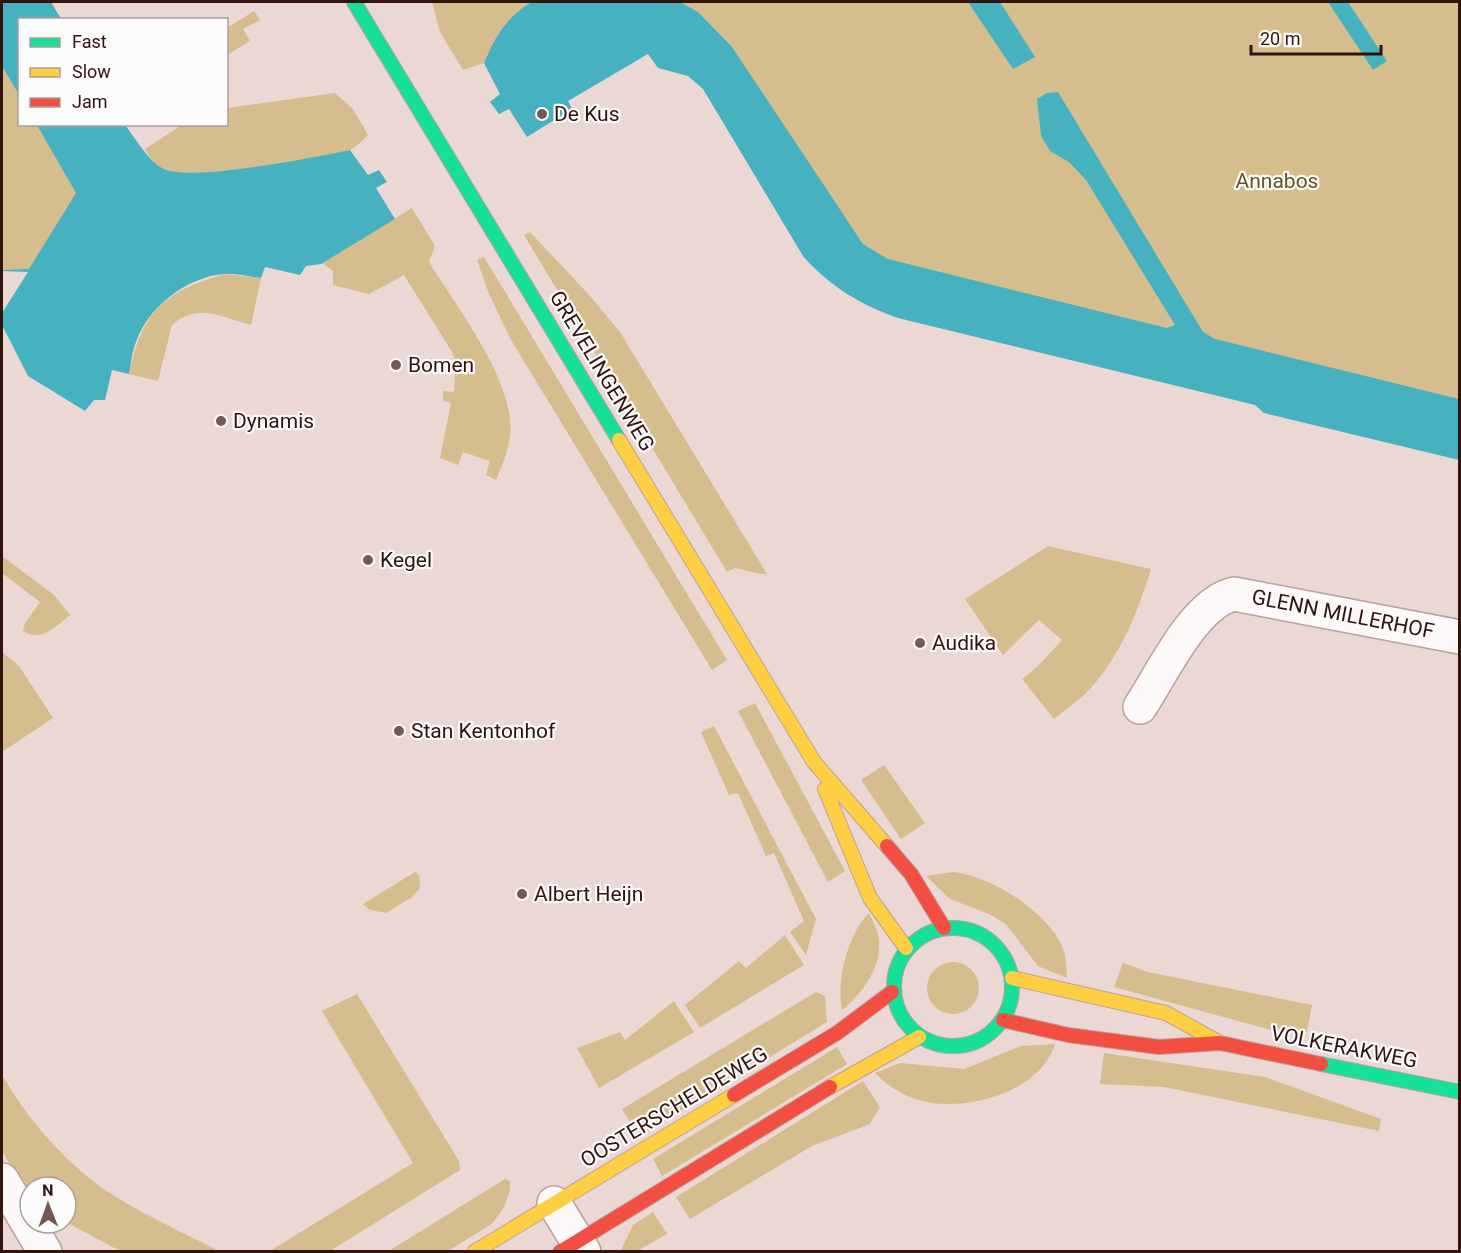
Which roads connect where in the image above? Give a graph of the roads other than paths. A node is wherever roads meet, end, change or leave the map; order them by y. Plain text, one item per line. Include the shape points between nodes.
1 (354, 2) edge
2 (1460, 637) edge
3 (1140, 707) dead end
4 (814, 762) junction
5 (944, 927) junction
6 (906, 948) junction
7 (1012, 978) junction
8 (892, 992) junction
9 (1003, 1020) junction
10 (919, 1037) junction
11 (1220, 1043) junction
12 (1460, 1092) edge
13 (2, 1180) edge
14 (554, 1203) junction
15 (574, 1248) edge
16 (45, 1251) edge
17 (474, 1251) edge

1 - 4 street, GREVELINGENWEG
2 - 3 street, GLENN MILLERHOF via 1234,594 1221,597 1197,618
4 - 5 street, GREVELINGENWEG via 911,874
4 - 6 street, GREVELINGENWEG via 870,898
5 - 6 street via 923,934
5 - 7 street via 967,928 988,939 1004,956
6 - 8 street via 895,969
7 - 9 street via 1012,1000
7 - 11 street, VOLKERAKWEG via 1166,1013
8 - 10 street via 901,1018
8 - 14 street, OOSTERSCHELDEWEG via 837,1033
9 - 10 street via 980,1041 949,1047
9 - 11 street, VOLKERAKWEG via 1068,1035 1159,1047
10 - 15 street via 858,1070
11 - 12 street, VOLKERAKWEG
13 - 16 street
14 - 15 street
14 - 17 street, OOSTERSCHELDEWEG

